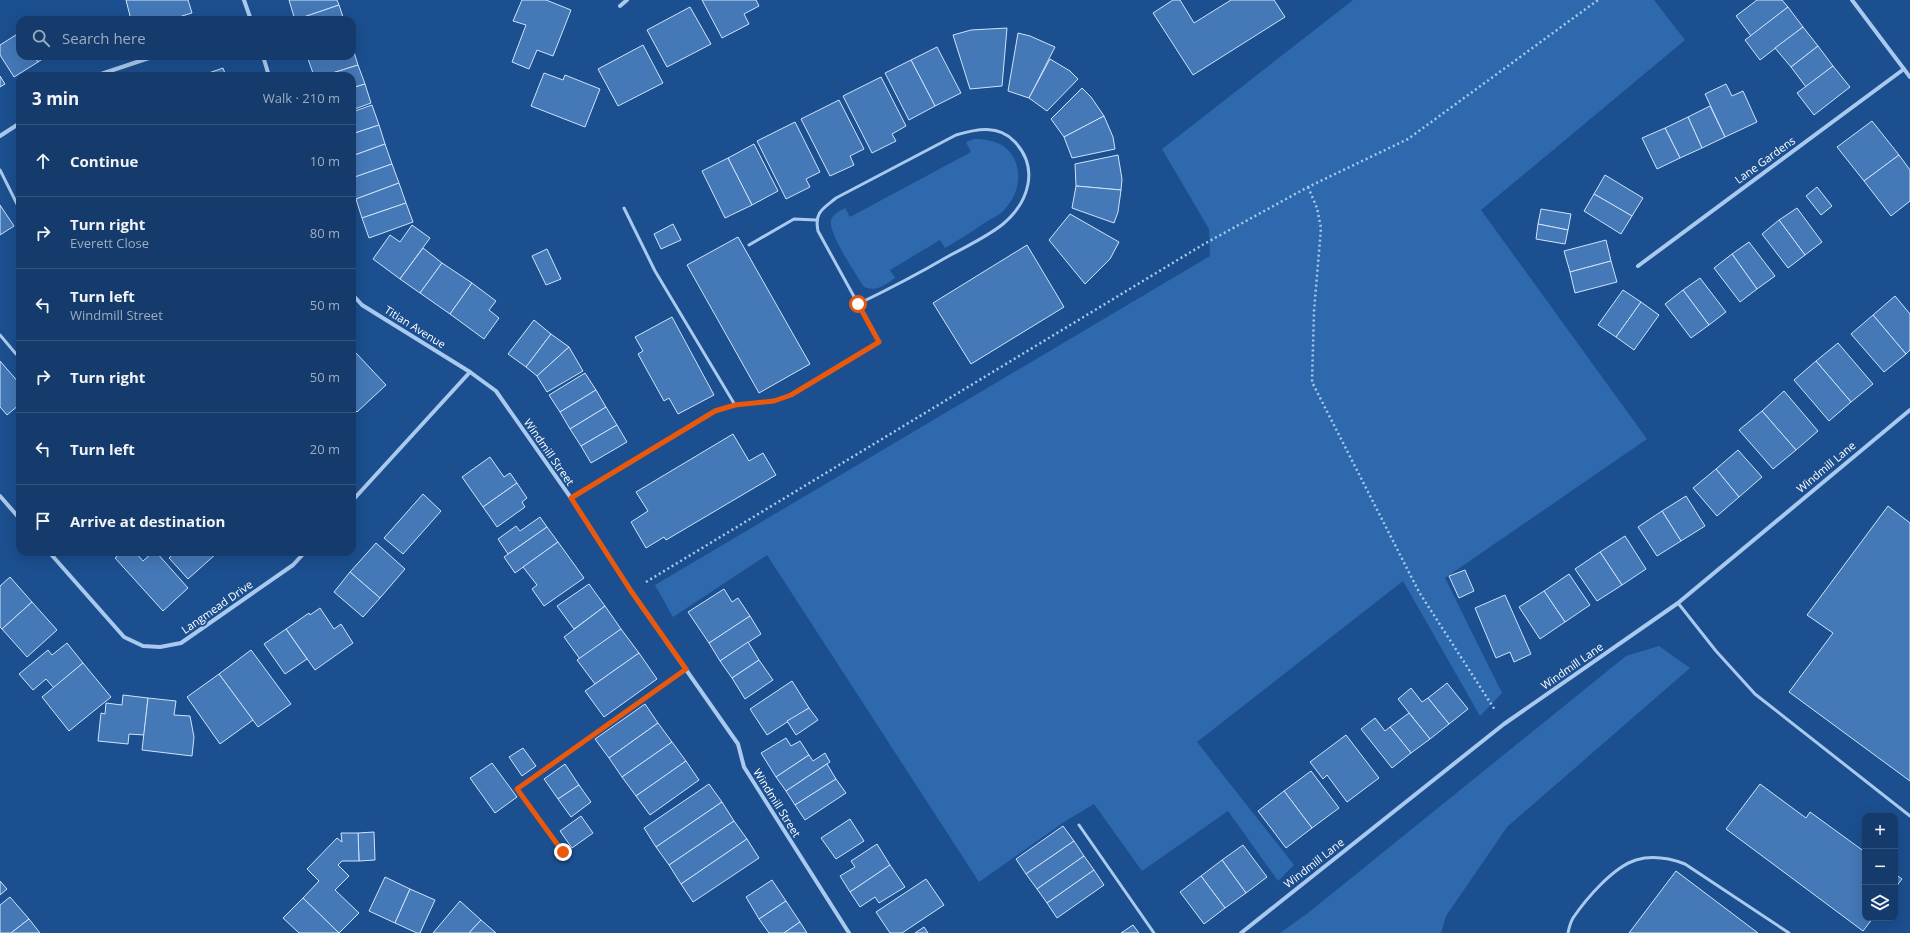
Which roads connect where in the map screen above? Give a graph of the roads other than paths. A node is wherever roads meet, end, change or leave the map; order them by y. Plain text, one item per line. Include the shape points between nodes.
1 (244, 0) edge
2 (627, 0) edge
3 (1852, 0) edge
4 (620, 6) dead end
5 (250, 16) edge
6 (143, 60) edge
7 (264, 60) edge
8 (1904, 69) junction
9 (107, 72) edge
10 (268, 72) edge
11 (1910, 77) edge
12 (16, 126) edge
13 (0, 136) edge
14 (0, 170) edge
15 (16, 202) edge
16 (624, 208) dead end
17 (816, 220) junction
18 (749, 244) dead end
19 (1638, 266) dead end
20 (356, 298) edge
21 (858, 304) junction
22 (0, 335) edge
23 (16, 354) edge
24 (470, 372) junction
25 (735, 405) junction
26 (1910, 410) edge
27 (0, 496) edge
28 (356, 497) edge
29 (571, 498) junction
30 (16, 514) edge
31 (53, 556) edge
32 (301, 556) edge
33 (1678, 602) junction
34 (686, 669) junction
35 (1910, 816) edge
36 (1079, 825) dead end
37 (563, 852) dead end
38 (849, 933) edge
39 (1154, 933) edge
40 (1241, 933) edge
41 (1568, 933) edge
42 (1789, 933) edge

1 - 5 street
2 - 4 street
3 - 8 street
6 - 9 street
7 - 10 street
8 - 11 street
8 - 19 street, Lane Gardens
12 - 13 street
14 - 15 lane
16 - 25 lane via 655,271
17 - 18 lane via 794,219
17 - 21 lane via 818,231
17 - 21 lane via 821,210 836,198 956,135 986,128 1007,136 1021,148 1030,176 1028,189 1023,201 1002,224 903,282
20 - 24 street, Titian Avenue via 362,305
21 - 25 lane via 879,342 791,395 761,404
22 - 23 lane
24 - 28 street
24 - 29 street, Windmill Street via 496,392
25 - 29 lane via 715,411
26 - 33 street, Windmill Lane
27 - 30 street
29 - 34 street, Windmill Street via 631,591
31 - 32 street, Langmead Drive via 124,637 143,646 160,647 181,644 293,565
33 - 35 lane via 1716,651 1755,694
33 - 40 street, Windmill Lane via 1504,724
34 - 37 lane via 517,789
34 - 38 street, Windmill Street via 738,744 744,767
36 - 39 lane
41 - 42 lane via 1572,920 1601,885 1636,860 1654,858 1668,858 1685,864

